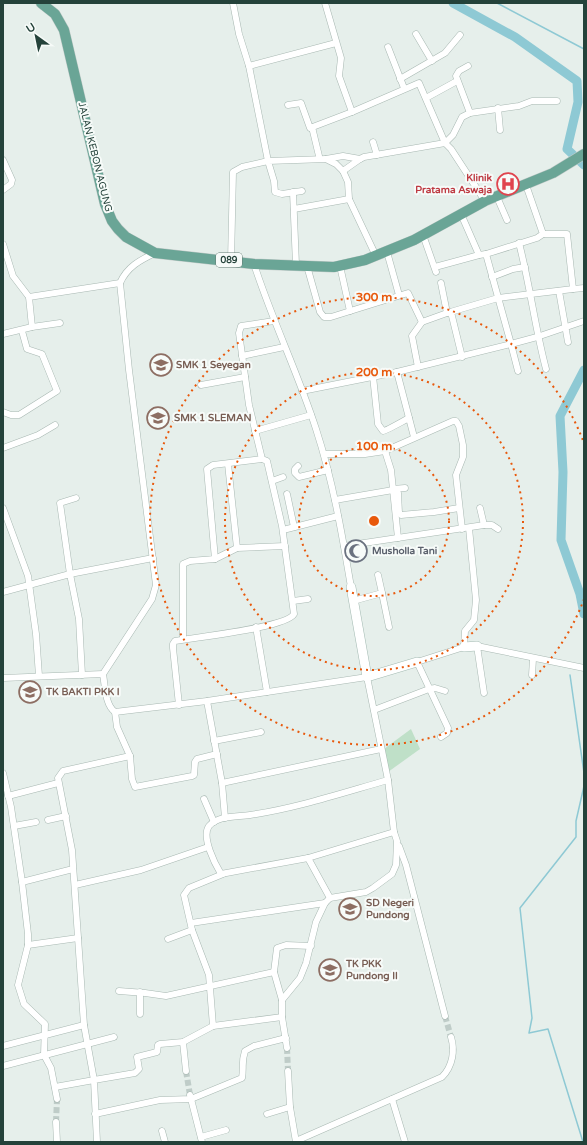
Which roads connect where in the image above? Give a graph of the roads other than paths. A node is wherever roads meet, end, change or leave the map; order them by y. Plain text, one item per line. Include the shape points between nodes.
1 (40, 3) edge
2 (233, 3) edge
3 (326, 3) edge
4 (416, 34) dead end
5 (460, 35) dead end
6 (336, 43) junction
7 (388, 47) dead end
8 (432, 61) junction
9 (249, 66) junction
10 (468, 66) dead end
11 (400, 79) junction
12 (457, 81) junction
13 (404, 88) junction
14 (426, 98) junction
15 (557, 101) dead end
16 (288, 105) dead end
17 (498, 108) junction
18 (352, 112) junction
19 (470, 113) junction
20 (312, 127) junction
21 (500, 130) dead end
22 (374, 142) dead end
23 (445, 143) junction
24 (377, 155) junction
25 (582, 155) edge
26 (319, 156) dead end
27 (326, 159) junction
28 (360, 159) junction
29 (3, 160) edge
30 (268, 161) junction
31 (343, 171) junction
32 (526, 185) junction
33 (3, 190) edge
34 (302, 191) dead end
35 (292, 192) junction
36 (497, 197) junction
37 (349, 199) junction
38 (485, 201) junction
39 (294, 209) junction
40 (460, 214) junction
41 (507, 220) dead end
42 (543, 234) junction
43 (423, 235) junction
44 (519, 243) junction
45 (3, 244) edge
46 (387, 252) junction
47 (155, 253) junction
48 (483, 255) junction
49 (376, 256) junction
50 (231, 260) junction
51 (254, 264) junction
52 (296, 265) junction
53 (307, 266) junction
54 (340, 266) junction
55 (525, 267) junction
56 (492, 277) junction
57 (120, 283) junction
58 (441, 283) dead end
59 (584, 288) edge
60 (573, 289) junction
61 (559, 291) junction
62 (530, 293) junction
63 (399, 295) junction
64 (29, 296) junction
65 (498, 298) junction
66 (350, 311) junction
67 (449, 313) junction
68 (274, 321) junction
69 (584, 321) edge
70 (422, 322) junction
71 (60, 323) dead end
72 (32, 327) junction
73 (565, 327) junction
74 (22, 331) junction
75 (3, 334) edge
76 (537, 337) junction
77 (568, 342) dead end
78 (511, 344) junction
79 (284, 347) junction
80 (242, 356) junction
81 (462, 357) junction
82 (418, 367) junction
83 (546, 370) dead end
84 (518, 371) dead end
85 (397, 372) junction
86 (373, 376) junction
87 (245, 377) junction
88 (201, 385) dead end
89 (302, 392) junction
90 (3, 412) edge
91 (311, 415) junction
92 (410, 418) junction
93 (55, 425) dead end
94 (255, 431) junction
95 (414, 437) junction
96 (3, 448) edge
97 (385, 451) junction
98 (324, 454) junction
99 (262, 459) junction
100 (228, 464) junction
101 (298, 466) dead end
102 (328, 470) junction
103 (283, 476) dead end
104 (272, 481) junction
105 (405, 488) dead end
106 (393, 489) junction
107 (288, 494) dead end
108 (76, 498) dead end
109 (335, 500) junction
110 (3, 508) edge
111 (459, 508) junction
112 (480, 508) dead end
113 (338, 516) junction
114 (484, 525) junction
115 (294, 527) junction
116 (469, 528) junction
117 (462, 529) junction
118 (498, 529) dead end
119 (283, 530) junction
120 (398, 538) junction
121 (285, 546) junction
122 (344, 546) junction
123 (237, 548) junction
124 (153, 558) junction
125 (215, 559) junction
126 (70, 574) junction
127 (378, 575) dead end
128 (28, 585) junction
129 (351, 587) joint
130 (3, 592) edge
131 (382, 593) junction
132 (308, 599) dead end
133 (293, 601) junction
134 (353, 601) junction
135 (256, 627) junction
136 (389, 627) dead end
137 (183, 639) junction
138 (477, 646) junction
139 (464, 647) junction
140 (534, 659) junction
141 (417, 662) junction
142 (584, 668) edge
143 (82, 674) junction
144 (103, 674) junction
145 (532, 675) dead end
146 (39, 676) junction
147 (367, 677) junction
148 (3, 678) edge
149 (429, 689) junction
150 (445, 691) dead end
151 (267, 692) junction
152 (484, 693) dead end
153 (207, 702) junction
154 (179, 705) junction
155 (374, 710) junction
156 (115, 712) junction
157 (261, 732) dead end
158 (442, 737) dead end
159 (214, 741) junction
160 (381, 749) junction
161 (217, 754) junction
162 (130, 756) junction
163 (3, 772) edge
164 (388, 780) junction
165 (58, 783) junction
166 (222, 783) junction
167 (8, 796) junction
168 (204, 799) dead end
169 (66, 816) junction
170 (225, 818) junction
171 (48, 820) dead end
172 (36, 822) dead end
173 (214, 822) junction
174 (14, 826) junction
175 (394, 832) junction
176 (397, 841) junction
177 (208, 847) junction
178 (308, 858) junction
179 (73, 869) junction
180 (223, 874) junction
181 (22, 882) junction
182 (75, 885) junction
183 (330, 898) junction
184 (325, 903) junction
185 (191, 923) junction
186 (192, 930) junction
187 (78, 938) junction
188 (168, 939) dead end
189 (28, 945) junction
190 (311, 946) junction
191 (274, 972) junction
192 (211, 986) junction
193 (119, 991) dead end
194 (140, 992) junction
195 (282, 1000) junction
196 (140, 1014) dead end
197 (282, 1016) junction
198 (445, 1016) tunnel mouth
199 (84, 1025) junction
200 (214, 1026) junction
201 (45, 1035) junction
202 (114, 1037) dead end
203 (451, 1037) tunnel mouth
204 (286, 1038) junction
205 (183, 1042) junction
206 (88, 1045) junction
207 (3, 1046) edge
208 (287, 1048) tunnel mouth
209 (44, 1055) junction
210 (3, 1066) edge
211 (186, 1071) tunnel mouth
212 (288, 1071) tunnel mouth
213 (94, 1080) junction
214 (55, 1087) junction
215 (191, 1097) junction
216 (57, 1099) tunnel mouth
217 (392, 1099) junction
218 (290, 1107) junction
219 (95, 1114) junction
220 (267, 1114) dead end
221 (56, 1122) tunnel mouth
222 (226, 1130) dead end
223 (162, 1131) dead end
224 (200, 1140) edge
225 (296, 1141) edge
226 (57, 1142) edge
227 (97, 1142) edge
228 (165, 1142) edge
229 (405, 1142) edge

1 - 47 main road, JALAN KEBON AGUNG / 089 via 55,14 64,30 105,204 112,221 126,237
2 - 9 street
3 - 6 street
4 - 8 street
5 - 8 street via 450,49
6 - 9 street
6 - 18 street via 341,58 339,76
7 - 11 street
8 - 11 street
9 - 30 street
10 - 12 street via 459,71
11 - 13 street
12 - 14 street
12 - 19 street
13 - 14 street via 419,83
13 - 18 street
14 - 23 street
15 - 17 street via 532,101 522,106
16 - 20 street via 301,103
17 - 19 street
17 - 21 street
18 - 20 street
19 - 23 street via 462,117 453,135
20 - 26 street
22 - 24 street
23 - 24 street
23 - 38 street
24 - 28 street
25 - 32 main road, JALAN KEBON AGUNG / 089
27 - 28 street via 343,156
27 - 30 street
27 - 31 street via 333,161
28 - 31 street
29 - 33 street via 12,180 12,184
30 - 35 street via 275,192
30 - 50 street via 242,167 233,172
31 - 37 street via 348,182
32 - 36 main road, JALAN KEBON AGUNG / 089
32 - 42 street
34 - 35 street
35 - 39 street
36 - 38 main road, JALAN KEBON AGUNG / 089
36 - 41 street
37 - 39 street
37 - 49 street
38 - 40 main road, JALAN KEBON AGUNG / 089
39 - 52 street
40 - 43 main road, JALAN KEBON AGUNG / 089
40 - 48 street
42 - 44 street
42 - 60 street via 567,234
43 - 46 main road, JALAN KEBON AGUNG / 089
43 - 48 street via 435,269
44 - 48 street
44 - 55 street
45 - 64 street via 13,276
46 - 49 main road, JALAN KEBON AGUNG / 089
46 - 63 street
47 - 50 main road, JALAN KEBON AGUNG / 089
47 - 57 street via 132,266
48 - 56 street
49 - 54 main road, JALAN KEBON AGUNG / 089
50 - 51 main road, JALAN KEBON AGUNG / 089
51 - 52 main road, JALAN KEBON AGUNG / 089
51 - 68 street
52 - 53 main road, JALAN KEBON AGUNG / 089
53 - 54 main road, JALAN KEBON AGUNG / 089
53 - 66 street via 321,314 332,318
54 - 66 street
55 - 56 street
55 - 62 street
56 - 65 street
57 - 64 street
57 - 124 street
58 - 67 street
59 - 60 street
60 - 61 street
61 - 62 street
61 - 73 street
62 - 65 street
62 - 76 street
63 - 66 street
63 - 70 street via 409,294
64 - 72 street
65 - 67 street
65 - 78 street
67 - 70 street
67 - 81 street
68 - 79 street
68 - 80 street via 239,328
69 - 73 street
70 - 82 street via 412,336
71 - 72 street
72 - 74 street
73 - 76 street
73 - 77 street
74 - 75 street
74 - 90 street via 27,349 42,354 57,391 19,415
76 - 78 street
76 - 83 street
78 - 81 street
78 - 84 street
79 - 80 street
79 - 89 street
80 - 87 street
81 - 82 street
82 - 85 street
85 - 86 street
85 - 92 street
86 - 89 street
86 - 92 street via 380,429 387,431 393,425
87 - 88 street
87 - 94 street
89 - 91 street
91 - 94 street
91 - 98 street
92 - 95 street
93 - 96 street via 38,435
94 - 99 street
95 - 97 street
95 - 111 street via 453,421 458,423 463,445 463,457 456,475
97 - 98 street via 365,454
97 - 106 street
98 - 102 street
99 - 100 street
99 - 104 street via 267,461
100 - 123 street
100 - 125 street via 213,465 206,472
101 - 102 street via 295,474 299,477
102 - 109 street
103 - 104 street
104 - 119 street
105 - 106 street
106 - 109 street
106 - 111 street via 398,493 401,515
106 - 120 street
107 - 115 street
108 - 126 street via 60,504
109 - 113 street
110 - 128 street via 25,566
111 - 117 street
112 - 114 street
113 - 115 street
113 - 122 street
114 - 116 street
114 - 118 street via 492,525
115 - 119 street
116 - 117 street
116 - 139 street via 476,600 474,620 465,630
117 - 120 street
119 - 121 street
120 - 122 street
121 - 123 street
121 - 133 street
122 - 129 street
123 - 125 street
124 - 126 street
124 - 144 street via 156,585 152,599
125 - 137 street via 183,564
126 - 128 street
126 - 143 street via 79,620
127 - 131 street
128 - 130 street
128 - 146 street via 36,634
129 - 134 main road
131 - 134 street
131 - 136 street
132 - 133 street
133 - 135 street via 294,614 289,619
134 - 147 main road
135 - 137 street
135 - 151 street
137 - 154 street via 173,644
138 - 139 main road
138 - 140 street
138 - 152 street
139 - 141 street
140 - 142 street
140 - 145 street
141 - 147 main road
141 - 149 street
143 - 144 street
143 - 146 street
144 - 156 street via 108,701
146 - 148 street
147 - 151 street
147 - 155 street
149 - 150 street
149 - 155 street
149 - 158 street via 448,728
151 - 153 street
153 - 154 street
153 - 159 street
154 - 156 street
155 - 160 street
156 - 162 street via 117,727
157 - 159 street
159 - 161 street
160 - 164 street
160 - 166 street
161 - 162 street via 197,760 192,776 135,787
161 - 166 street
162 - 165 street via 63,771
163 - 167 street
164 - 170 street via 287,809
164 - 175 street
165 - 167 street
165 - 169 street
166 - 170 street
167 - 174 street
168 - 173 street
169 - 171 street
169 - 179 street
170 - 173 street
172 - 174 street
173 - 177 street via 207,832
174 - 181 street
175 - 176 street
175 - 178 street
176 - 183 street via 396,865 392,874 381,884 366,892
176 - 198 street via 406,865
177 - 180 street
177 - 182 street via 141,870
178 - 180 street
178 - 183 street
179 - 181 street
179 - 182 street
180 - 185 street via 185,891
181 - 189 street
182 - 187 street
183 - 184 street
184 - 185 street
184 - 190 street via 316,922
185 - 186 street
186 - 188 street
186 - 192 street via 205,962
187 - 189 street
187 - 199 street
189 - 201 street via 18,985 24,1004 44,1022
190 - 191 street via 286,945 277,948
190 - 195 street via 300,978
191 - 192 street
191 - 195 street
192 - 194 street via 166,996
192 - 200 street
193 - 194 street
194 - 196 street
195 - 197 street
197 - 200 street
197 - 204 street
199 - 201 street
199 - 206 street
200 - 205 street
201 - 207 street
201 - 209 street
202 - 206 street
203 - 217 street via 454,1045 453,1054 445,1074
204 - 208 street
204 - 215 street via 260,1044 245,1051 242,1078
205 - 211 street
205 - 213 street via 160,1044 155,1054 137,1057 139,1069 135,1073
206 - 209 street
206 - 213 street
209 - 210 street
209 - 214 street via 52,1068
212 - 218 street
213 - 214 street
213 - 219 street
214 - 216 street
215 - 219 street via 160,1100
215 - 224 street
217 - 225 street
217 - 229 street
218 - 220 street
218 - 225 street
219 - 227 street
221 - 226 street
222 - 224 street
223 - 228 street

